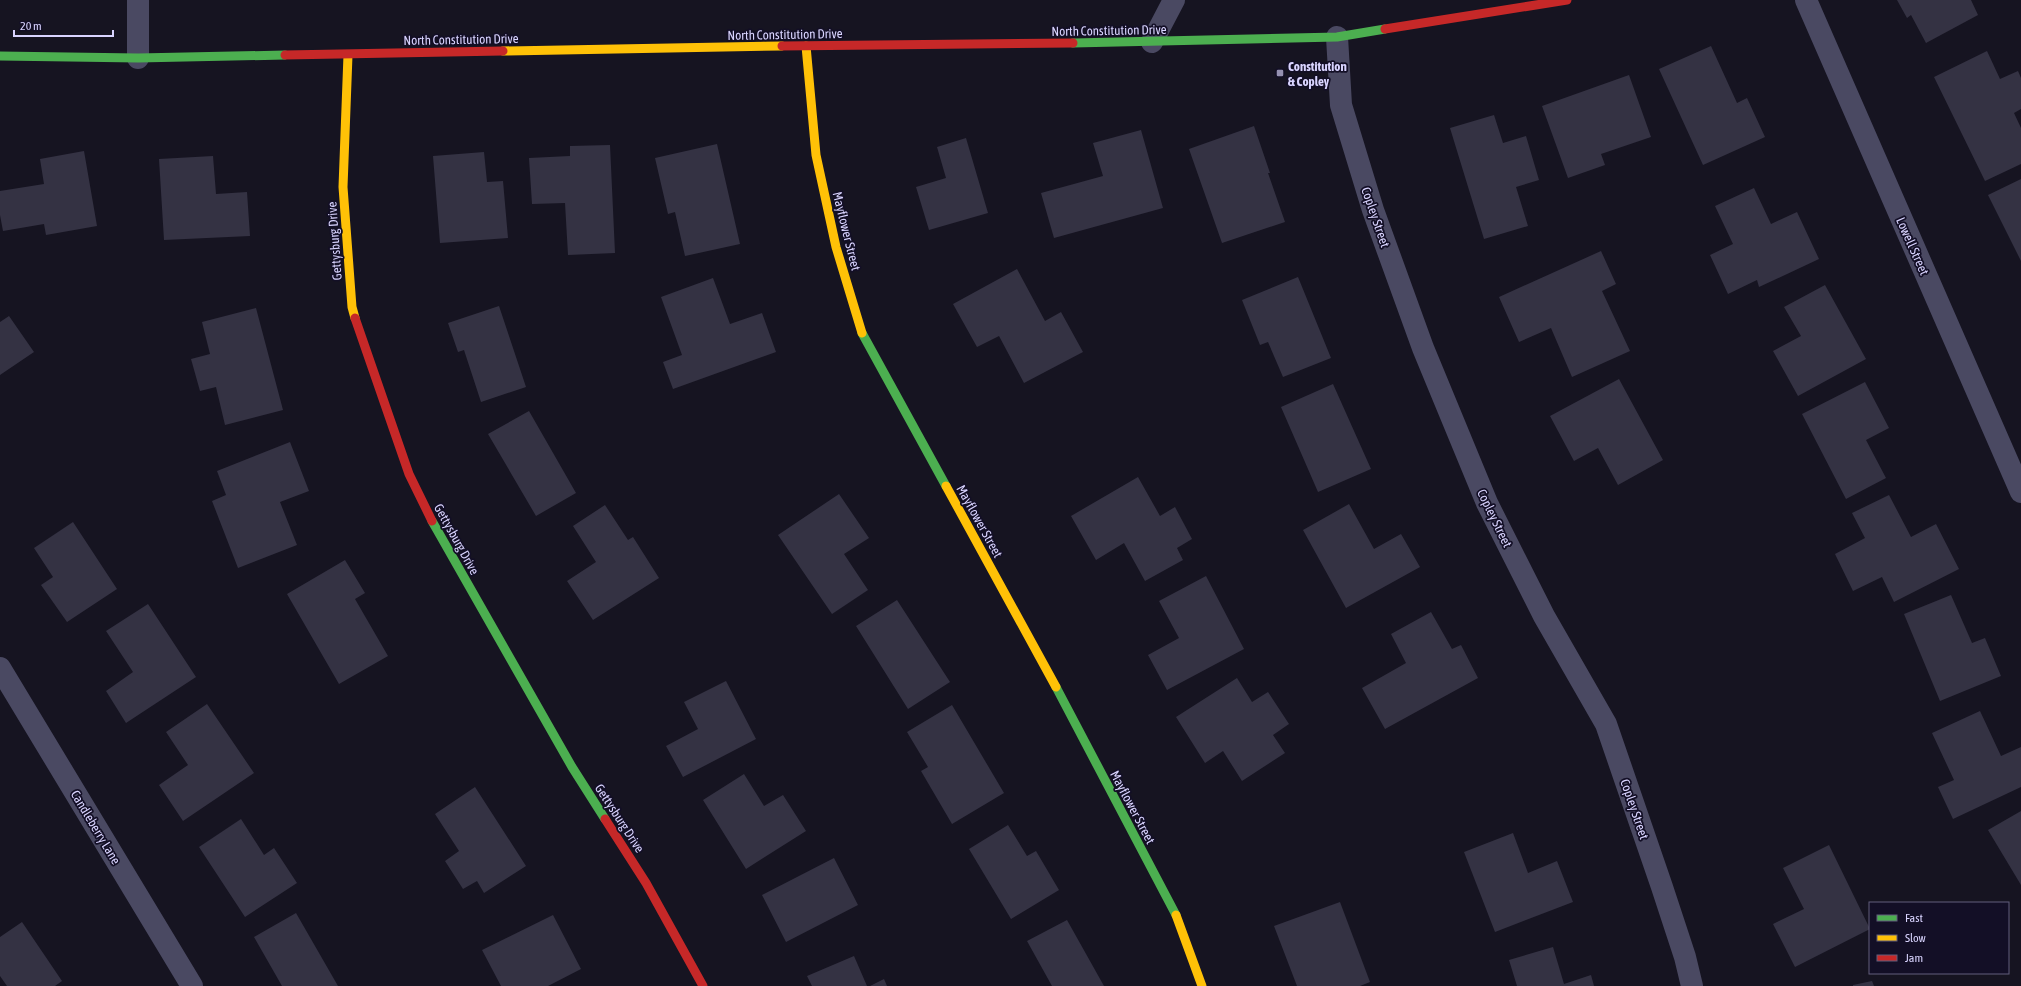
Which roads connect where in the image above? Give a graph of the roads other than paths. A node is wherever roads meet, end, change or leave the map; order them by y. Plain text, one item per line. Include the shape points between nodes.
1 (138, 0) edge
2 (1174, 0) edge
3 (1567, 0) edge
4 (1806, 0) edge
5 (1337, 37) junction
6 (1152, 42) junction
7 (806, 46) junction
8 (348, 54) junction
9 (0, 56) edge
10 (138, 58) junction
11 (2021, 492) edge
12 (0, 668) edge
13 (192, 986) edge
14 (703, 986) edge
15 (1202, 986) edge
16 (1692, 986) edge

1 - 10 street
2 - 6 street
3 - 5 street, North Constitution Drive
4 - 11 street, Lowell Street
5 - 6 street, North Constitution Drive
5 - 16 street, Copley Street via 1341,105 1373,210 1423,348 1487,504 1544,616 1606,724 1685,957
6 - 7 street, North Constitution Drive
7 - 8 street, North Constitution Drive
7 - 15 street, Mayflower Street via 816,156 836,247 861,331 1022,625 1176,916
8 - 10 street, North Constitution Drive
8 - 14 street, Gettysburg Drive via 343,187 352,307 408,474 439,536 572,767 646,883
9 - 10 street, North Constitution Drive
12 - 13 street, Candleberry Lane

